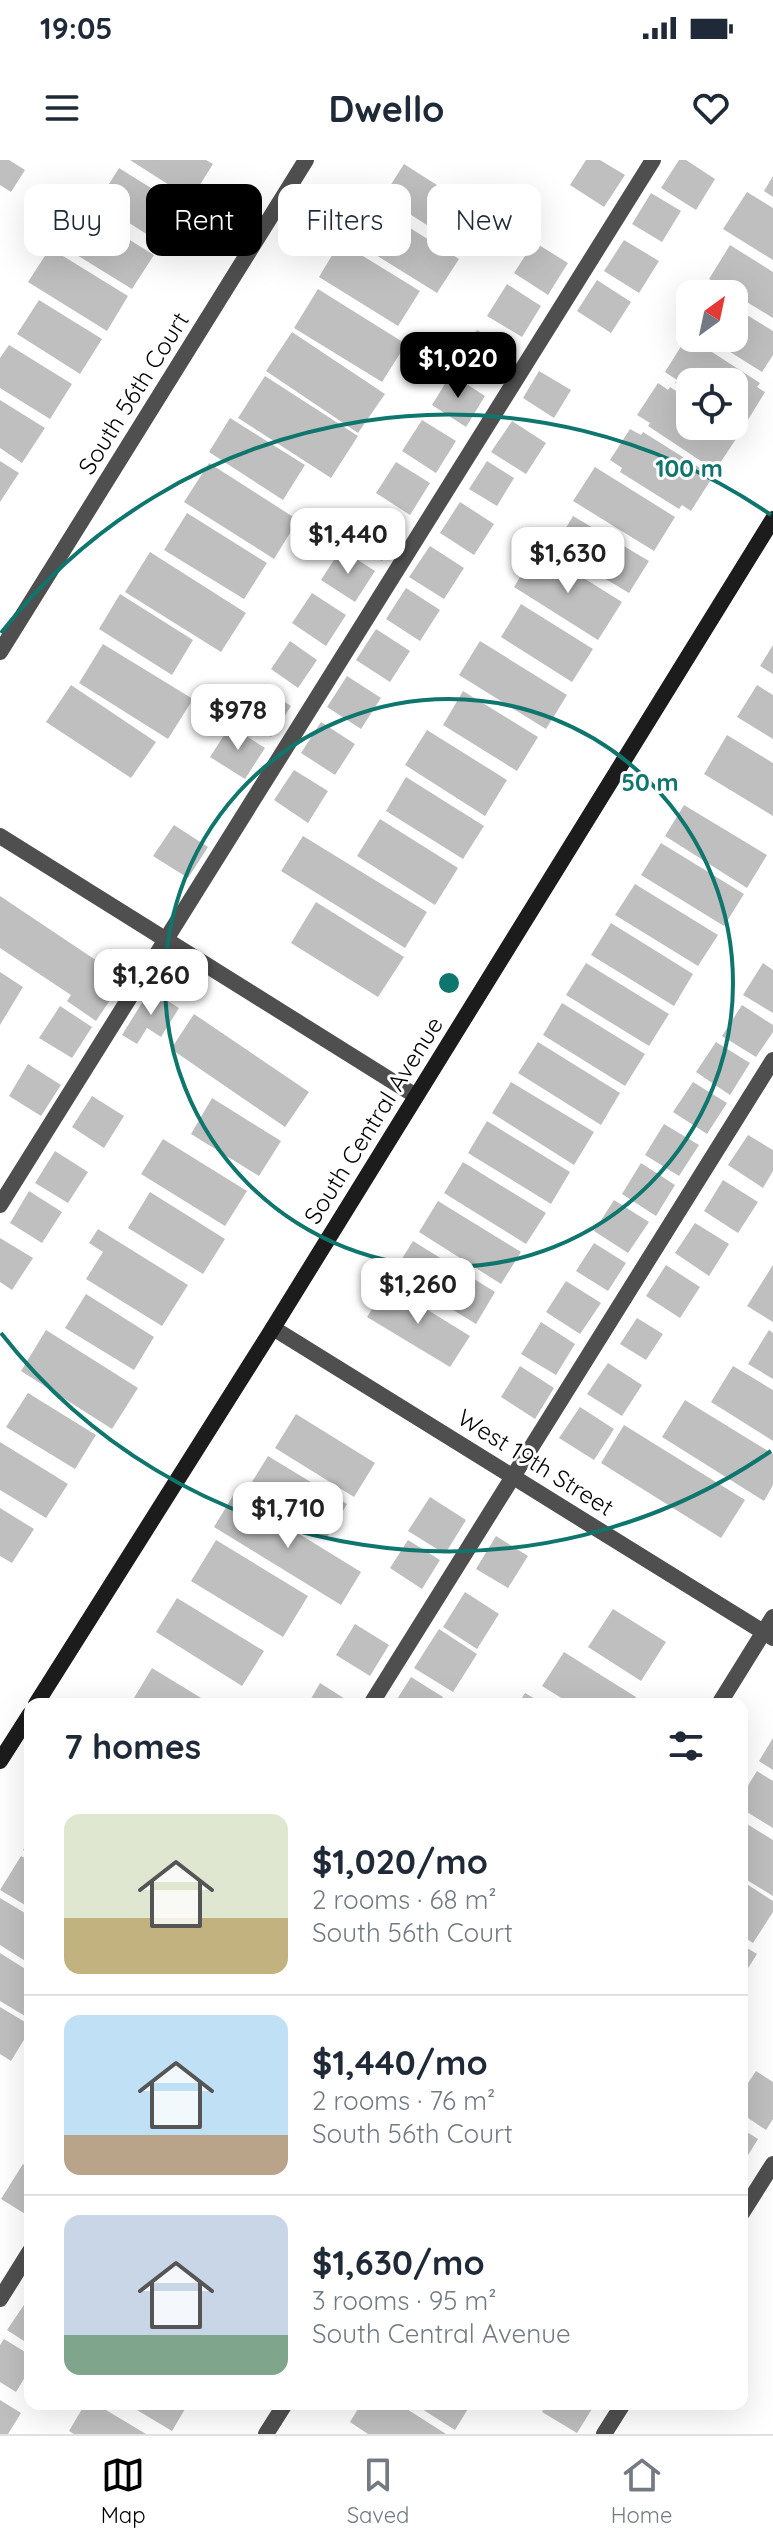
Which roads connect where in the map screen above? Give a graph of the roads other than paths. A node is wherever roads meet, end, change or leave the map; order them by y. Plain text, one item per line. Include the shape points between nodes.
1 (306, 160) edge
2 (653, 160) edge
3 (773, 519) edge
4 (0, 652) edge
5 (0, 836) edge
6 (164, 939) junction
7 (773, 1060) edge
8 (416, 1096) junction
9 (0, 1205) edge
10 (273, 1328) junction
11 (513, 1476) junction
12 (773, 1617) edge
13 (768, 1635) edge
14 (40, 1698) edge
15 (375, 1698) edge
16 (723, 1698) edge
17 (24, 1723) edge
18 (0, 1761) edge
19 (773, 2164) edge
20 (748, 2204) edge
21 (24, 2261) edge
22 (0, 2299) edge
23 (281, 2410) edge
24 (619, 2410) edge
25 (266, 2434) edge
26 (604, 2434) edge

1 - 4 street, South 56th Court
2 - 6 street
3 - 8 main road, South Central Avenue
5 - 6 street
6 - 8 street
6 - 9 street
7 - 11 street
8 - 10 main road, South Central Avenue
10 - 11 street, West 19th Street
10 - 14 main road, South Central Avenue
11 - 13 street, West 19th Street
11 - 15 street
12 - 13 street
13 - 16 street
17 - 18 main road
19 - 20 street
21 - 22 street
23 - 25 street
24 - 26 street

